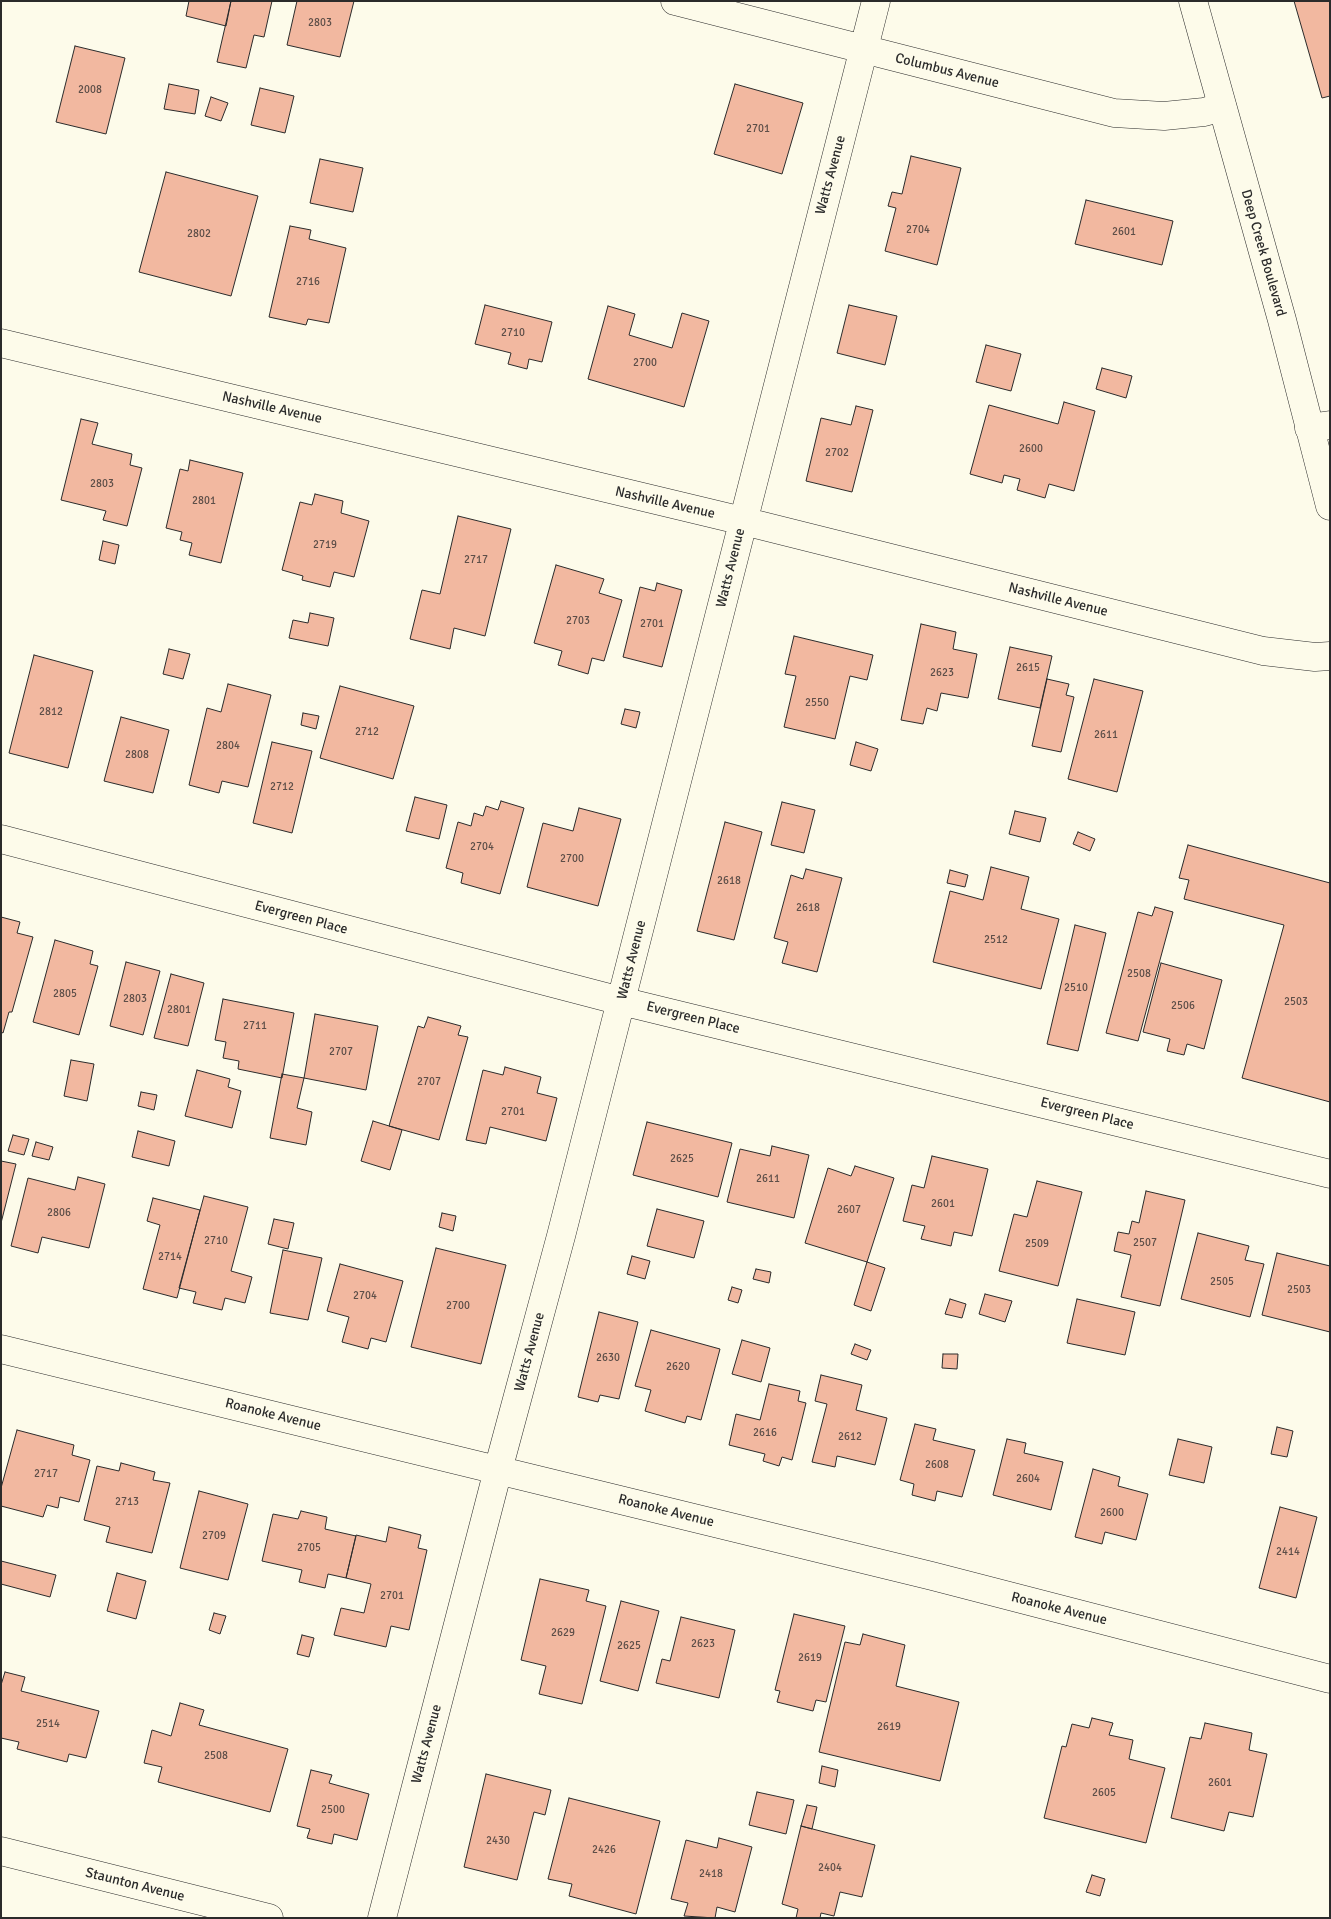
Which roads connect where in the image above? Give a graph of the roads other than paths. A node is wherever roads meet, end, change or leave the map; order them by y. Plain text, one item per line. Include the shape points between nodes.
1 (675, 1) edge
2 (876, 1) edge
3 (1193, 1) edge
4 (864, 51) junction
5 (1222, 107) junction
6 (1, 343) edge
7 (1320, 426) edge
8 (1330, 506) edge
9 (743, 521) junction
10 (1330, 656) edge
11 (1, 840) edge
12 (621, 1001) junction
13 (1330, 1174) edge
14 (1, 1349) edge
15 (498, 1470) junction
16 (1330, 1679) edge
17 (1, 1851) edge
18 (269, 1918) edge
19 (382, 1918) edge

1 - 4 street, Columbus Avenue
2 - 4 street, Watts Avenue
3 - 5 street, Deep Creek Boulevard
4 - 5 street, Columbus Avenue via 1114,113 1164,116
4 - 9 street, Watts Avenue
5 - 7 street, Deep Creek Boulevard via 1282,320
6 - 9 street, Nashville Avenue
7 - 8 street, Deep Creek Boulevard
9 - 10 street, Nashville Avenue via 1263,651
9 - 12 street, Watts Avenue
11 - 12 street, Evergreen Place
12 - 13 street, Evergreen Place
12 - 15 street, Watts Avenue
14 - 15 street, Roanoke Avenue
15 - 16 street, Roanoke Avenue via 932,1576
15 - 19 street, Watts Avenue
17 - 18 street, Staunton Avenue

